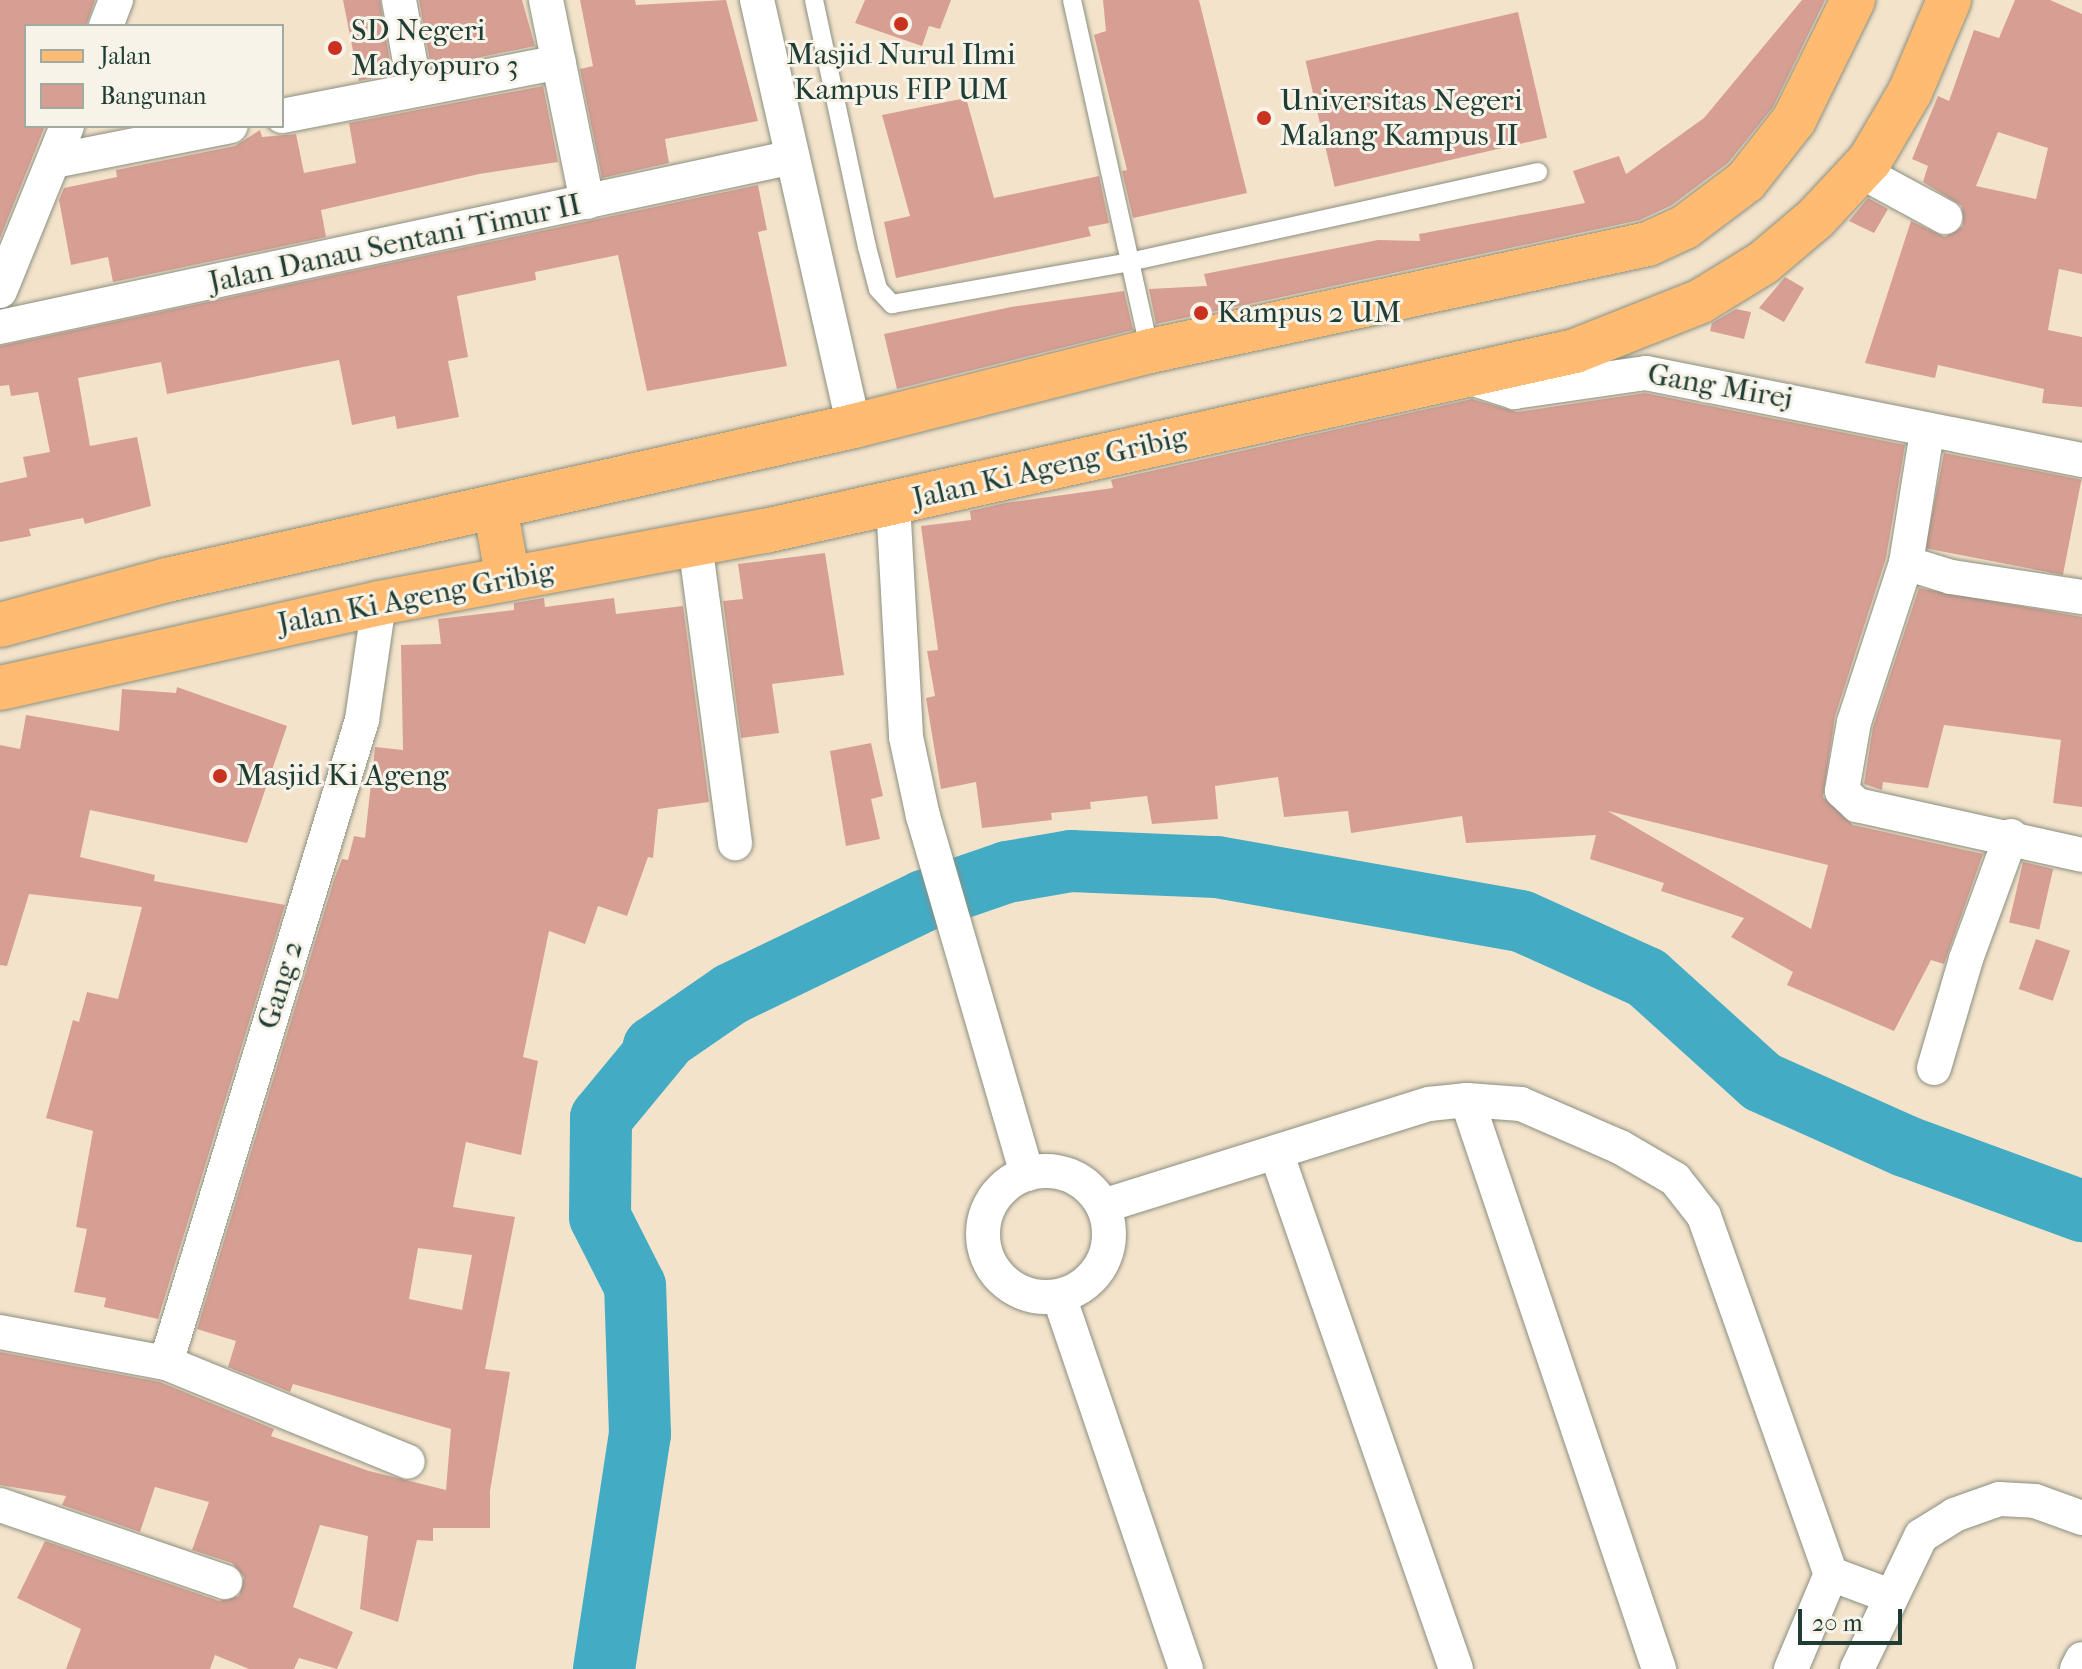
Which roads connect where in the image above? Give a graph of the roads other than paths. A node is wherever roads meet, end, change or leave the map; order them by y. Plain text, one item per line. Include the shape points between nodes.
1 (116, 0) edge
2 (399, 0) edge
3 (546, 0) edge
4 (757, 0) edge
5 (814, 0) edge
6 (1072, 0) edge
7 (1853, 0) edge
8 (1949, 0) edge
9 (107, 24) edge
10 (559, 62) junction
11 (415, 90) junction
12 (284, 116) edge
13 (66, 128) edge
14 (221, 128) edge
15 (789, 158) junction
16 (54, 161) junction
17 (1860, 171) junction
18 (1538, 172) dead end
19 (587, 202) junction
20 (1945, 217) dead end
21 (1129, 262) junction
22 (0, 291) edge
23 (0, 327) edge
24 (1150, 351) junction
25 (1465, 376) junction
26 (854, 426) junction
27 (1927, 432) junction
28 (2082, 460) edge
29 (893, 503) junction
30 (495, 507) junction
31 (695, 543) junction
32 (1906, 563) junction
33 (508, 579) junction
34 (2082, 597) edge
35 (379, 603) junction
36 (0, 625) edge
37 (0, 688) edge
38 (2011, 836) junction
39 (735, 843) dead end
40 (2082, 854) edge
41 (1934, 1068) dead end
42 (1467, 1100) junction
43 (1276, 1152) junction
44 (1027, 1174) junction
45 (1103, 1206) junction
46 (1059, 1296) junction
47 (0, 1332) edge
48 (166, 1363) junction
49 (408, 1462) dead end
50 (0, 1505) edge
51 (2082, 1518) edge
52 (1831, 1574) junction
53 (225, 1582) dead end
54 (1890, 1596) junction
55 (2082, 1659) edge
56 (1186, 1669) edge
57 (1456, 1669) edge
58 (1659, 1669) edge
59 (1791, 1669) edge
60 (1857, 1669) edge
61 (2077, 1669) edge

1 - 9 street
2 - 11 street
3 - 10 street
4 - 15 street
5 - 21 lane via 867,247 878,289 892,304
6 - 21 lane
7 - 24 main road via 1794,120 1746,181 1685,227 1586,260
8 - 17 main road, Jalan Ki Ageng Gribig via 1910,92
10 - 11 street
10 - 19 street
11 - 12 street
13 - 16 street
14 - 16 street
15 - 19 street, Jalan Danau Sentani Timur II
15 - 26 street
16 - 22 street
17 - 20 street
17 - 25 main road, Jalan Ki Ageng Gribig via 1763,263 1701,301 1575,351
18 - 21 lane
19 - 23 street, Jalan Danau Sentani Timur II
21 - 24 lane
24 - 26 main road
25 - 27 street, Gang Mirej via 1514,392 1646,373 1809,402
25 - 29 main road, Jalan Ki Ageng Gribig
26 - 30 main road
27 - 28 street, Gang Mirej
27 - 32 street
29 - 31 main road, Jalan Ki Ageng Gribig
29 - 44 street via 906,737 923,816
30 - 33 main road
30 - 36 main road via 167,580
31 - 33 main road, Jalan Ki Ageng Gribig
31 - 39 street
32 - 34 street via 1951,577
32 - 38 street via 1854,722 1842,791 1857,805
33 - 35 main road, Jalan Ki Ageng Gribig
35 - 37 main road, Jalan Ki Ageng Gribig
35 - 48 street, Gang 2 via 362,720
38 - 40 street
38 - 41 street
42 - 43 street via 1429,1104
42 - 52 street via 1521,1104 1558,1118 1631,1153 1691,1195 1704,1216
42 - 58 street
43 - 45 street
43 - 57 street
44 - 45 street via 1063,1173 1094,1192
44 - 46 street via 1008,1183 989,1209 983,1240 988,1261 1018,1291
45 - 46 street via 1109,1225 1104,1262 1085,1283
46 - 56 street
47 - 48 street
48 - 49 street
50 - 53 street
51 - 54 street via 2035,1501 1999,1499 1954,1515 1921,1536
52 - 54 street
52 - 59 street
54 - 60 street
55 - 61 street

